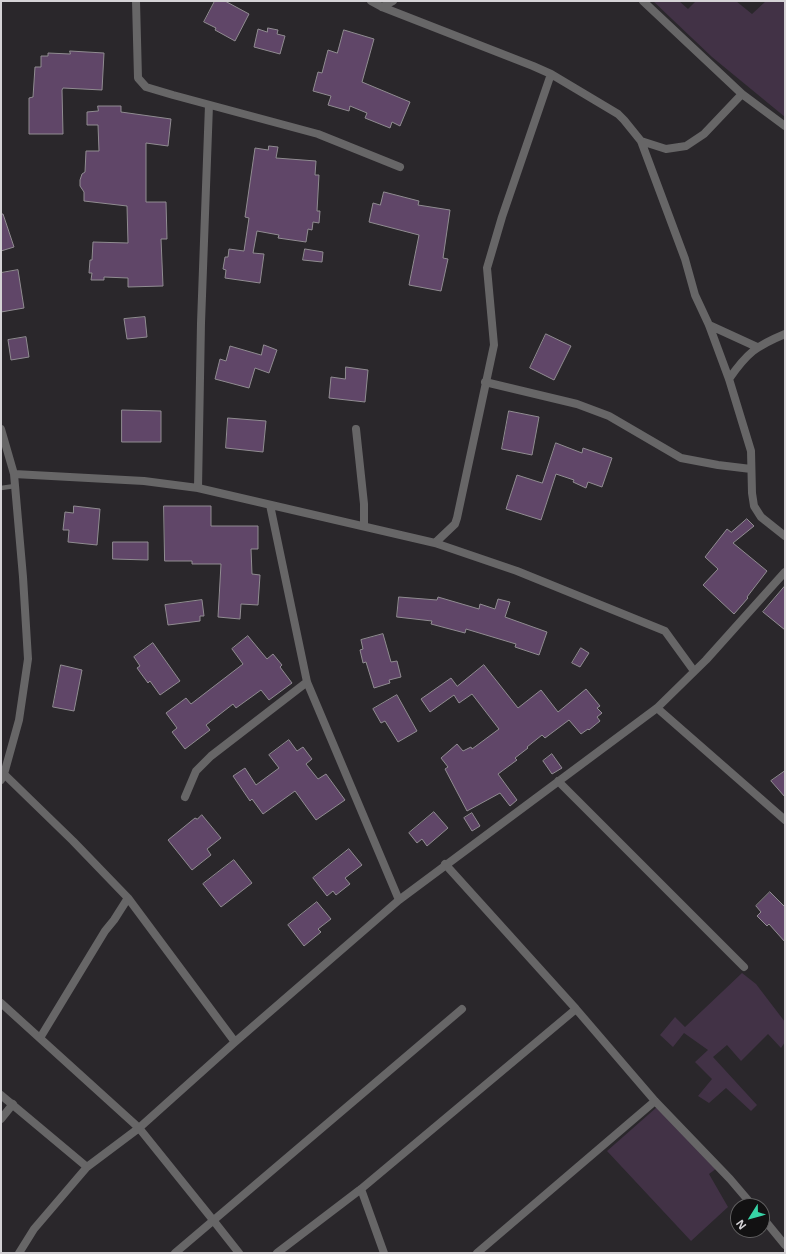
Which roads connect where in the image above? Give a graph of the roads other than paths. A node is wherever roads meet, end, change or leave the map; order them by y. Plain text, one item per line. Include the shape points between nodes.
1 (136, 1) edge
2 (371, 1) edge
3 (393, 1) edge
4 (643, 1) edge
5 (382, 7) junction
6 (551, 74) junction
7 (742, 94) junction
8 (210, 104) junction
9 (785, 126) edge
10 (641, 141) junction
11 (400, 167) dead end
12 (709, 325) junction
13 (785, 334) edge
14 (757, 347) junction
15 (729, 379) junction
16 (485, 382) junction
17 (1, 429) edge
18 (356, 429) dead end
19 (751, 469) junction
20 (14, 474) junction
21 (15, 486) junction
22 (1, 488) edge
23 (198, 488) junction
24 (270, 505) junction
25 (364, 526) junction
26 (785, 536) edge
27 (435, 543) junction
28 (785, 572) edge
29 (694, 671) junction
30 (307, 682) junction
31 (657, 708) junction
32 (2, 777) edge
33 (558, 781) junction
34 (185, 797) dead end
35 (785, 820) edge
36 (445, 864) junction
37 (128, 898) junction
38 (399, 900) junction
39 (744, 967) dead end
40 (1, 1003) edge
41 (462, 1008) dead end
42 (576, 1009) junction
43 (40, 1038) junction
44 (235, 1042) junction
45 (1, 1094) edge
46 (655, 1101) junction
47 (13, 1104) junction
48 (1, 1119) edge
49 (139, 1128) junction
50 (87, 1167) junction
51 (361, 1188) junction
52 (746, 1198) edge
53 (213, 1220) junction
54 (770, 1227) edge
55 (785, 1245) edge
56 (19, 1253) edge
57 (174, 1253) edge
58 (238, 1253) edge
59 (277, 1253) edge
60 (384, 1253) edge
61 (477, 1253) edge

1 - 8 street via 138,78 146,87
2 - 5 street
3 - 5 street
4 - 7 street
5 - 6 street
6 - 10 street via 618,114
6 - 16 street via 487,268 494,345
7 - 9 street
7 - 10 street via 704,134 686,146 666,148
8 - 11 street via 318,134
8 - 23 street via 201,323
10 - 12 street via 695,294
12 - 14 street
12 - 15 street
13 - 14 street
14 - 15 street via 741,361
15 - 19 street via 751,451
16 - 19 street via 577,404 609,416 681,458
16 - 27 street via 457,518 455,524
17 - 20 street
18 - 25 street
19 - 26 street via 754,506 761,517
20 - 21 street
20 - 23 street via 144,481
21 - 22 lane
21 - 32 street via 28,659 19,720
23 - 24 street
24 - 25 street
24 - 30 street
25 - 27 street
27 - 29 street via 517,571 665,631
28 - 29 street
29 - 31 street
30 - 34 street via 211,756 196,771
30 - 38 street
31 - 33 street
31 - 35 street
32 - 37 street via 73,841
33 - 36 street
33 - 39 street
36 - 38 street
36 - 42 street
37 - 43 street
37 - 44 street
38 - 44 street
40 - 43 street
41 - 53 street
42 - 46 street
42 - 51 street
43 - 49 street
44 - 49 street
45 - 47 street
46 - 52 street
46 - 61 street
47 - 48 street
47 - 50 street
49 - 50 street
49 - 53 street
50 - 56 street via 34,1229
51 - 59 street
51 - 60 street
53 - 57 street
53 - 58 street
54 - 55 street

